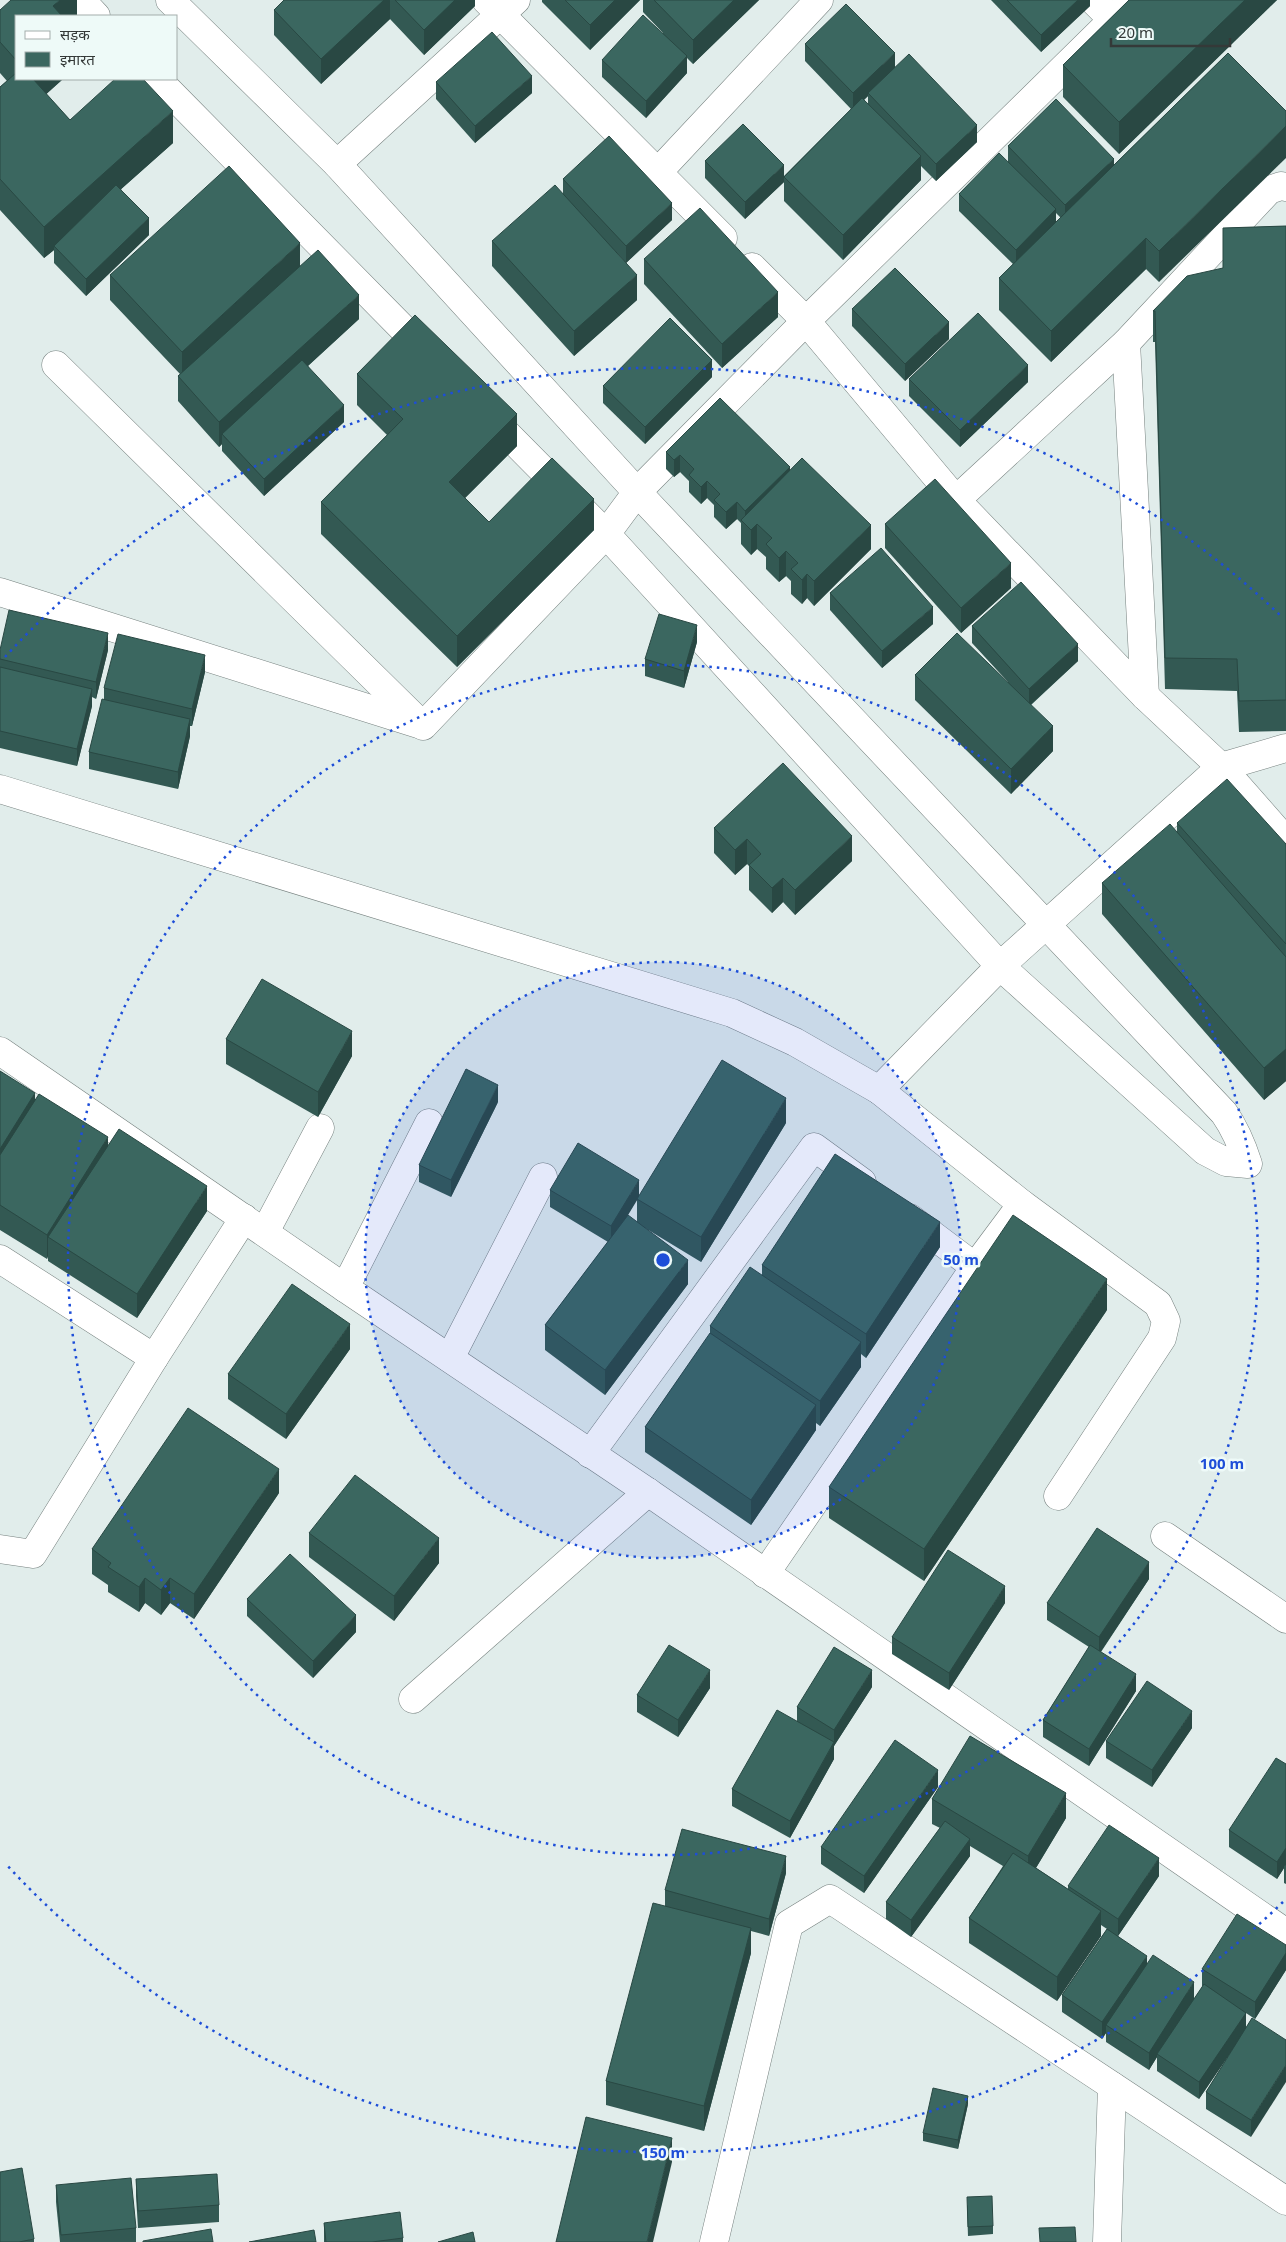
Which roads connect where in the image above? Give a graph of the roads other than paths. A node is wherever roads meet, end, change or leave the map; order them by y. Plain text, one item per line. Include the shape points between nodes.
1 (80, 0) edge
2 (170, 0) edge
3 (819, 0) edge
4 (1093, 0) edge
5 (1133, 0) edge
6 (501, 5) edge
7 (95, 15) edge
8 (1114, 21) junction
9 (158, 80) edge
10 (337, 164) junction
11 (658, 172) junction
12 (1286, 187) edge
13 (806, 321) junction
14 (1126, 343) junction
15 (56, 365) dead end
16 (444, 371) edge
17 (472, 399) edge
18 (637, 492) junction
19 (956, 500) junction
20 (606, 534) junction
21 (0, 592) edge
22 (1145, 696) junction
23 (424, 726) junction
24 (1286, 748) edge
25 (1221, 767) junction
26 (0, 789) edge
27 (1286, 841) edge
28 (1046, 925) junction
29 (1000, 966) junction
30 (0, 1051) edge
31 (879, 1090) junction
32 (429, 1123) dead end
33 (320, 1128) dead end
34 (544, 1177) dead end
35 (1022, 1204) junction
36 (254, 1225) junction
37 (0, 1259) edge
38 (975, 1267) junction
39 (345, 1288) junction
40 (154, 1358) junction
41 (450, 1358) junction
42 (590, 1454) junction
43 (648, 1492) junction
44 (1058, 1496) dead end
45 (1165, 1536) dead end
46 (0, 1549) edge
47 (765, 1574) junction
48 (1286, 1619) edge
49 (413, 1699) dead end
50 (1286, 1933) edge
51 (1112, 2086) junction
52 (1286, 2201) edge
53 (714, 2242) edge
54 (1107, 2242) edge

1 - 7 street
2 - 10 street
3 - 11 street
4 - 8 street
5 - 8 street
6 - 10 street
6 - 11 street
8 - 13 street
9 - 16 street
10 - 18 street
11 - 13 street
12 - 14 street via 1269,190
13 - 18 street
13 - 19 street
14 - 19 street
14 - 22 street
15 - 23 street
17 - 20 street
18 - 20 street
18 - 28 street
19 - 22 street
20 - 23 street
20 - 29 street
21 - 23 street
22 - 25 street
24 - 25 street
25 - 27 street
25 - 28 street
26 - 31 street via 732,1013 794,1042
28 - 29 street
28 - 29 street via 1224,1113 1241,1142 1248,1164 1226,1162 1205,1151
29 - 31 street
30 - 36 street
31 - 35 street
32 - 39 street
33 - 36 street
34 - 41 street
35 - 38 street
35 - 44 street via 1158,1304 1166,1321 1162,1338
36 - 39 street
36 - 40 street
37 - 40 street
38 - 42 street via 814,1147
38 - 47 street
39 - 41 street
40 - 46 street via 33,1554
41 - 42 street
42 - 43 street
43 - 47 street
43 - 49 street
45 - 48 street
47 - 50 street
51 - 52 street
51 - 53 street via 830,1899 789,1924
51 - 54 street

